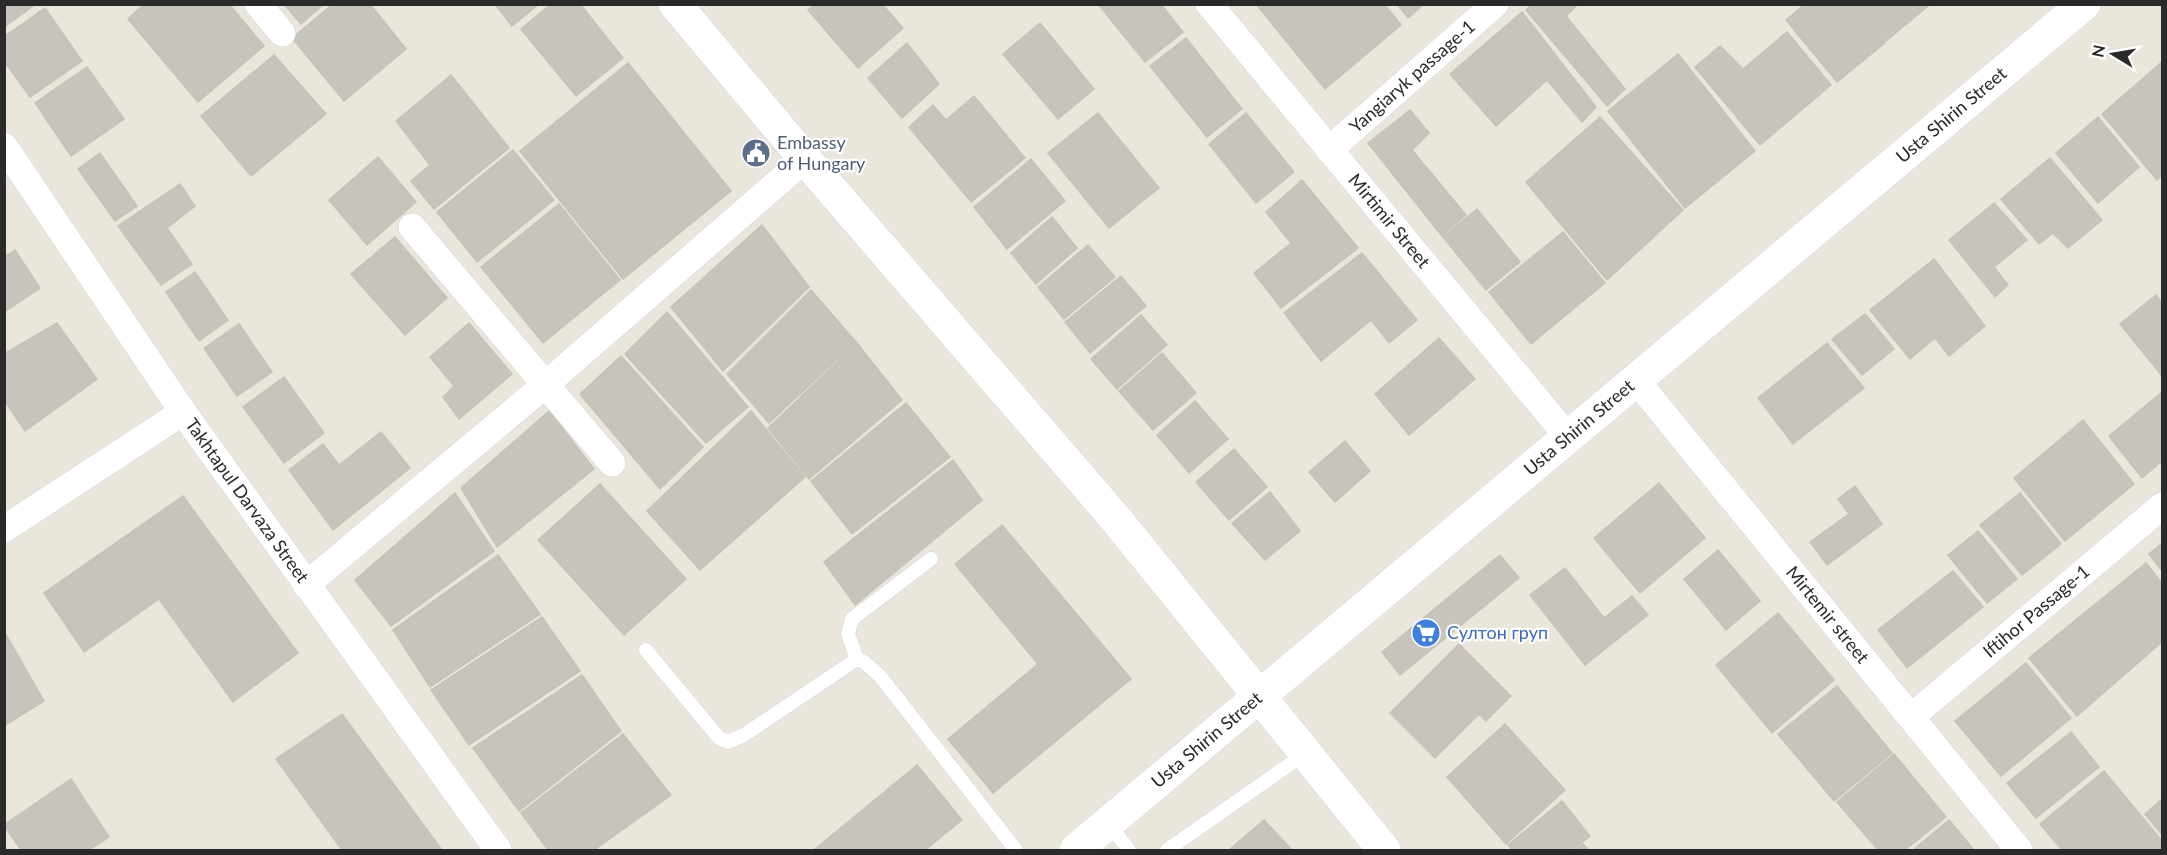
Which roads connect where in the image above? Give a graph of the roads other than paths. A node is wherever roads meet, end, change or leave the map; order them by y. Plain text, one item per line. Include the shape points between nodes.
1 (258, 4) edge
2 (675, 4) edge
3 (1209, 4) edge
4 (1495, 4) edge
5 (2084, 4) edge
6 (282, 33) dead end
7 (4, 146) edge
8 (1329, 150) junction
9 (806, 159) junction
10 (412, 227) dead end
11 (1636, 380) junction
12 (545, 385) junction
13 (183, 412) junction
14 (1568, 437) junction
15 (612, 463) dead end
16 (2163, 506) edge
17 (4, 529) edge
18 (931, 559) dead end
19 (306, 585) junction
20 (645, 650) dead end
21 (857, 659) junction
22 (1260, 695) junction
23 (1911, 717) junction
24 (1306, 753) junction
25 (1107, 824) junction
26 (498, 850) edge
27 (1016, 850) edge
28 (1076, 850) edge
29 (1129, 850) edge
30 (1167, 850) edge
31 (1384, 850) edge
32 (2019, 850) edge

1 - 6 street
2 - 9 main road
3 - 8 street, Mirtimir Street
4 - 8 street, Yangiaryk passage-1
5 - 11 main road, Usta Shirin Street
7 - 13 street, Takhtapul Darvaza Street
8 - 14 street, Mirtimir Street
9 - 12 street
9 - 22 main road via 1115,518
10 - 12 street
11 - 14 main road, Usta Shirin Street
11 - 23 street, Mirtemir street
12 - 15 street
12 - 19 street
13 - 17 street
13 - 19 street, Takhtapul Darvaza Street
14 - 22 main road, Usta Shirin Street
16 - 23 street, Iftihor Passage-1
18 - 21 lane via 852,619 848,634
19 - 26 street, Takhtapul Darvaza Street
20 - 21 lane via 719,738 728,742
21 - 27 lane via 880,676
22 - 24 main road
22 - 25 main road, Usta Shirin Street
23 - 32 street, Mirtemir street
24 - 30 lane
24 - 31 main road
25 - 28 main road, Usta Shirin Street
25 - 29 lane

